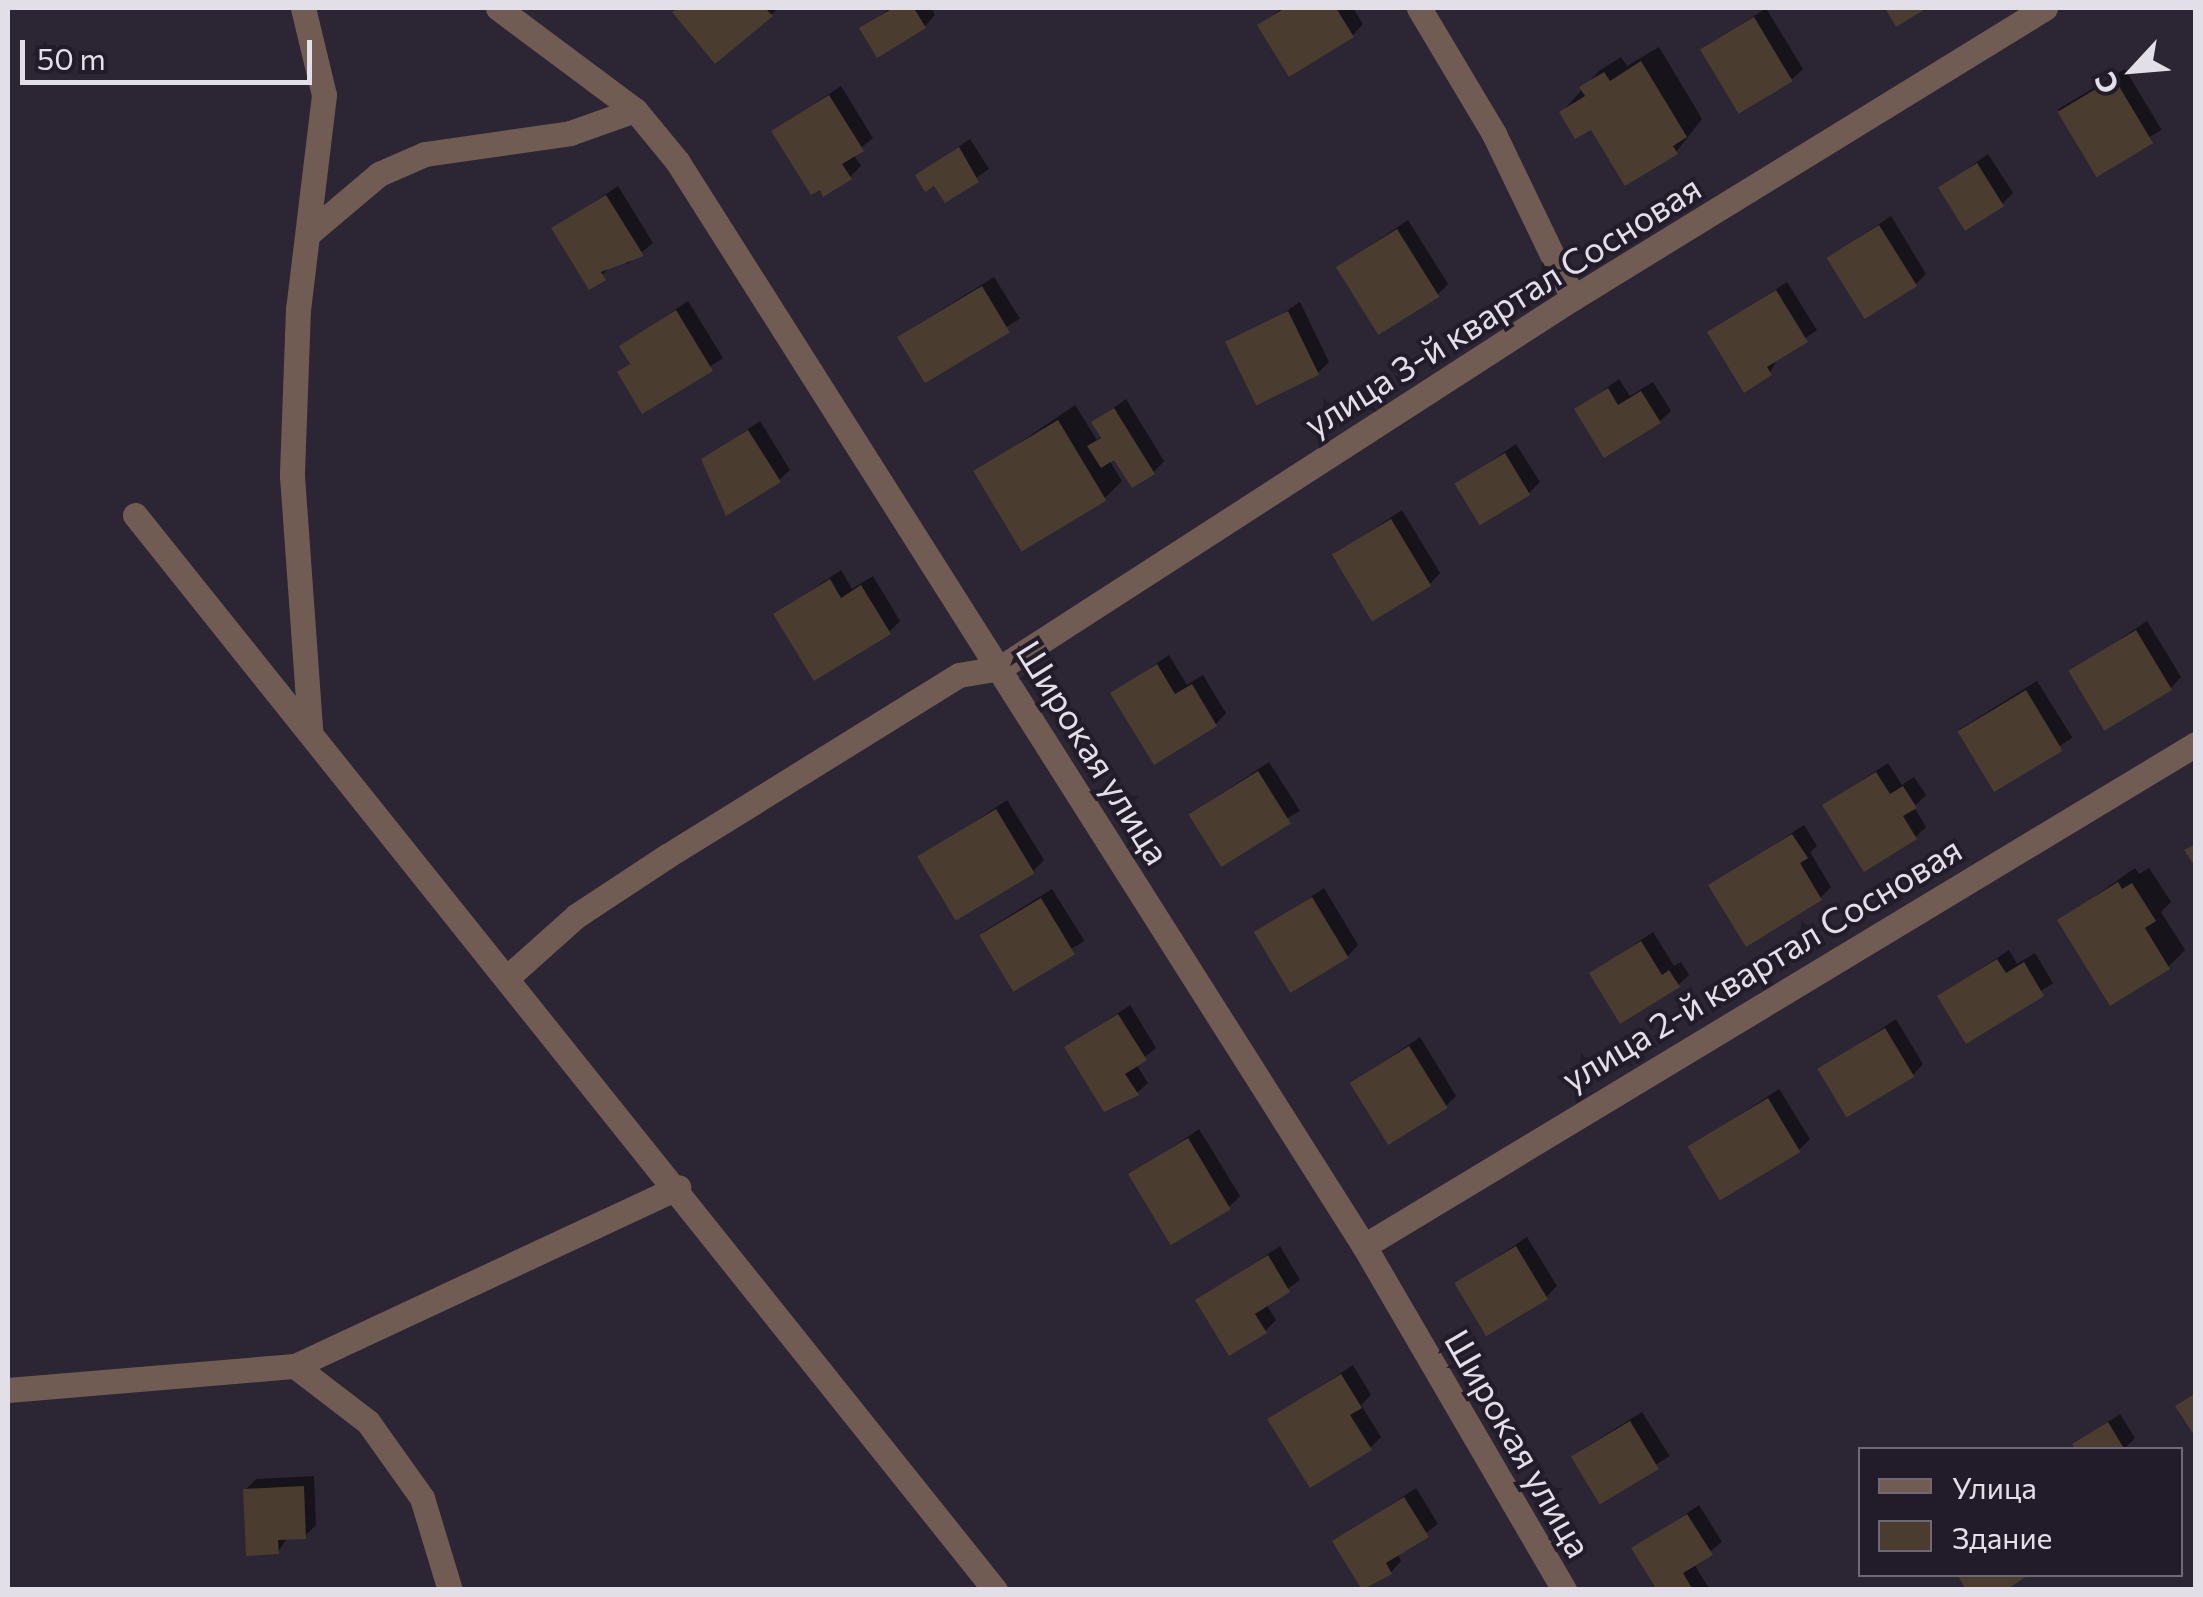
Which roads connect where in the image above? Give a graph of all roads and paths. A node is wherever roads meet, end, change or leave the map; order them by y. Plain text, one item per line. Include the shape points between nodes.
1 (303, 8) edge
2 (498, 8) edge
3 (1419, 8) edge
4 (2046, 8) edge
5 (636, 110) junction
6 (308, 234) junction
7 (1573, 298) junction
8 (135, 515) dead end
9 (1000, 668) junction
10 (310, 728) junction
11 (2196, 744) edge
12 (509, 976) junction
13 (678, 1187) junction
14 (1364, 1246) junction
15 (296, 1366) junction
16 (8, 1390) edge
17 (450, 1590) edge
18 (995, 1590) edge
19 (1564, 1590) edge

1 - 6 street via 324,95
2 - 5 street, Широкая улица
3 - 7 street via 1494,134
4 - 7 street, улица 3-й квартал Сосновая
5 - 6 street via 570,133 426,154 379,174
5 - 9 street, Широкая улица via 677,161
6 - 10 street via 298,308 292,476
7 - 9 street, улица 3-й квартал Сосновая
8 - 10 street
9 - 12 street, улица 3-й квартал Сосновая via 959,675 818,769 666,856 576,916
9 - 14 street, Широкая улица
10 - 12 street
11 - 14 street, улица 2-й квартал Сосновая
12 - 13 street
13 - 15 street
13 - 18 street
14 - 19 street, Широкая улица
15 - 16 street
15 - 17 street via 368,1422 422,1498

